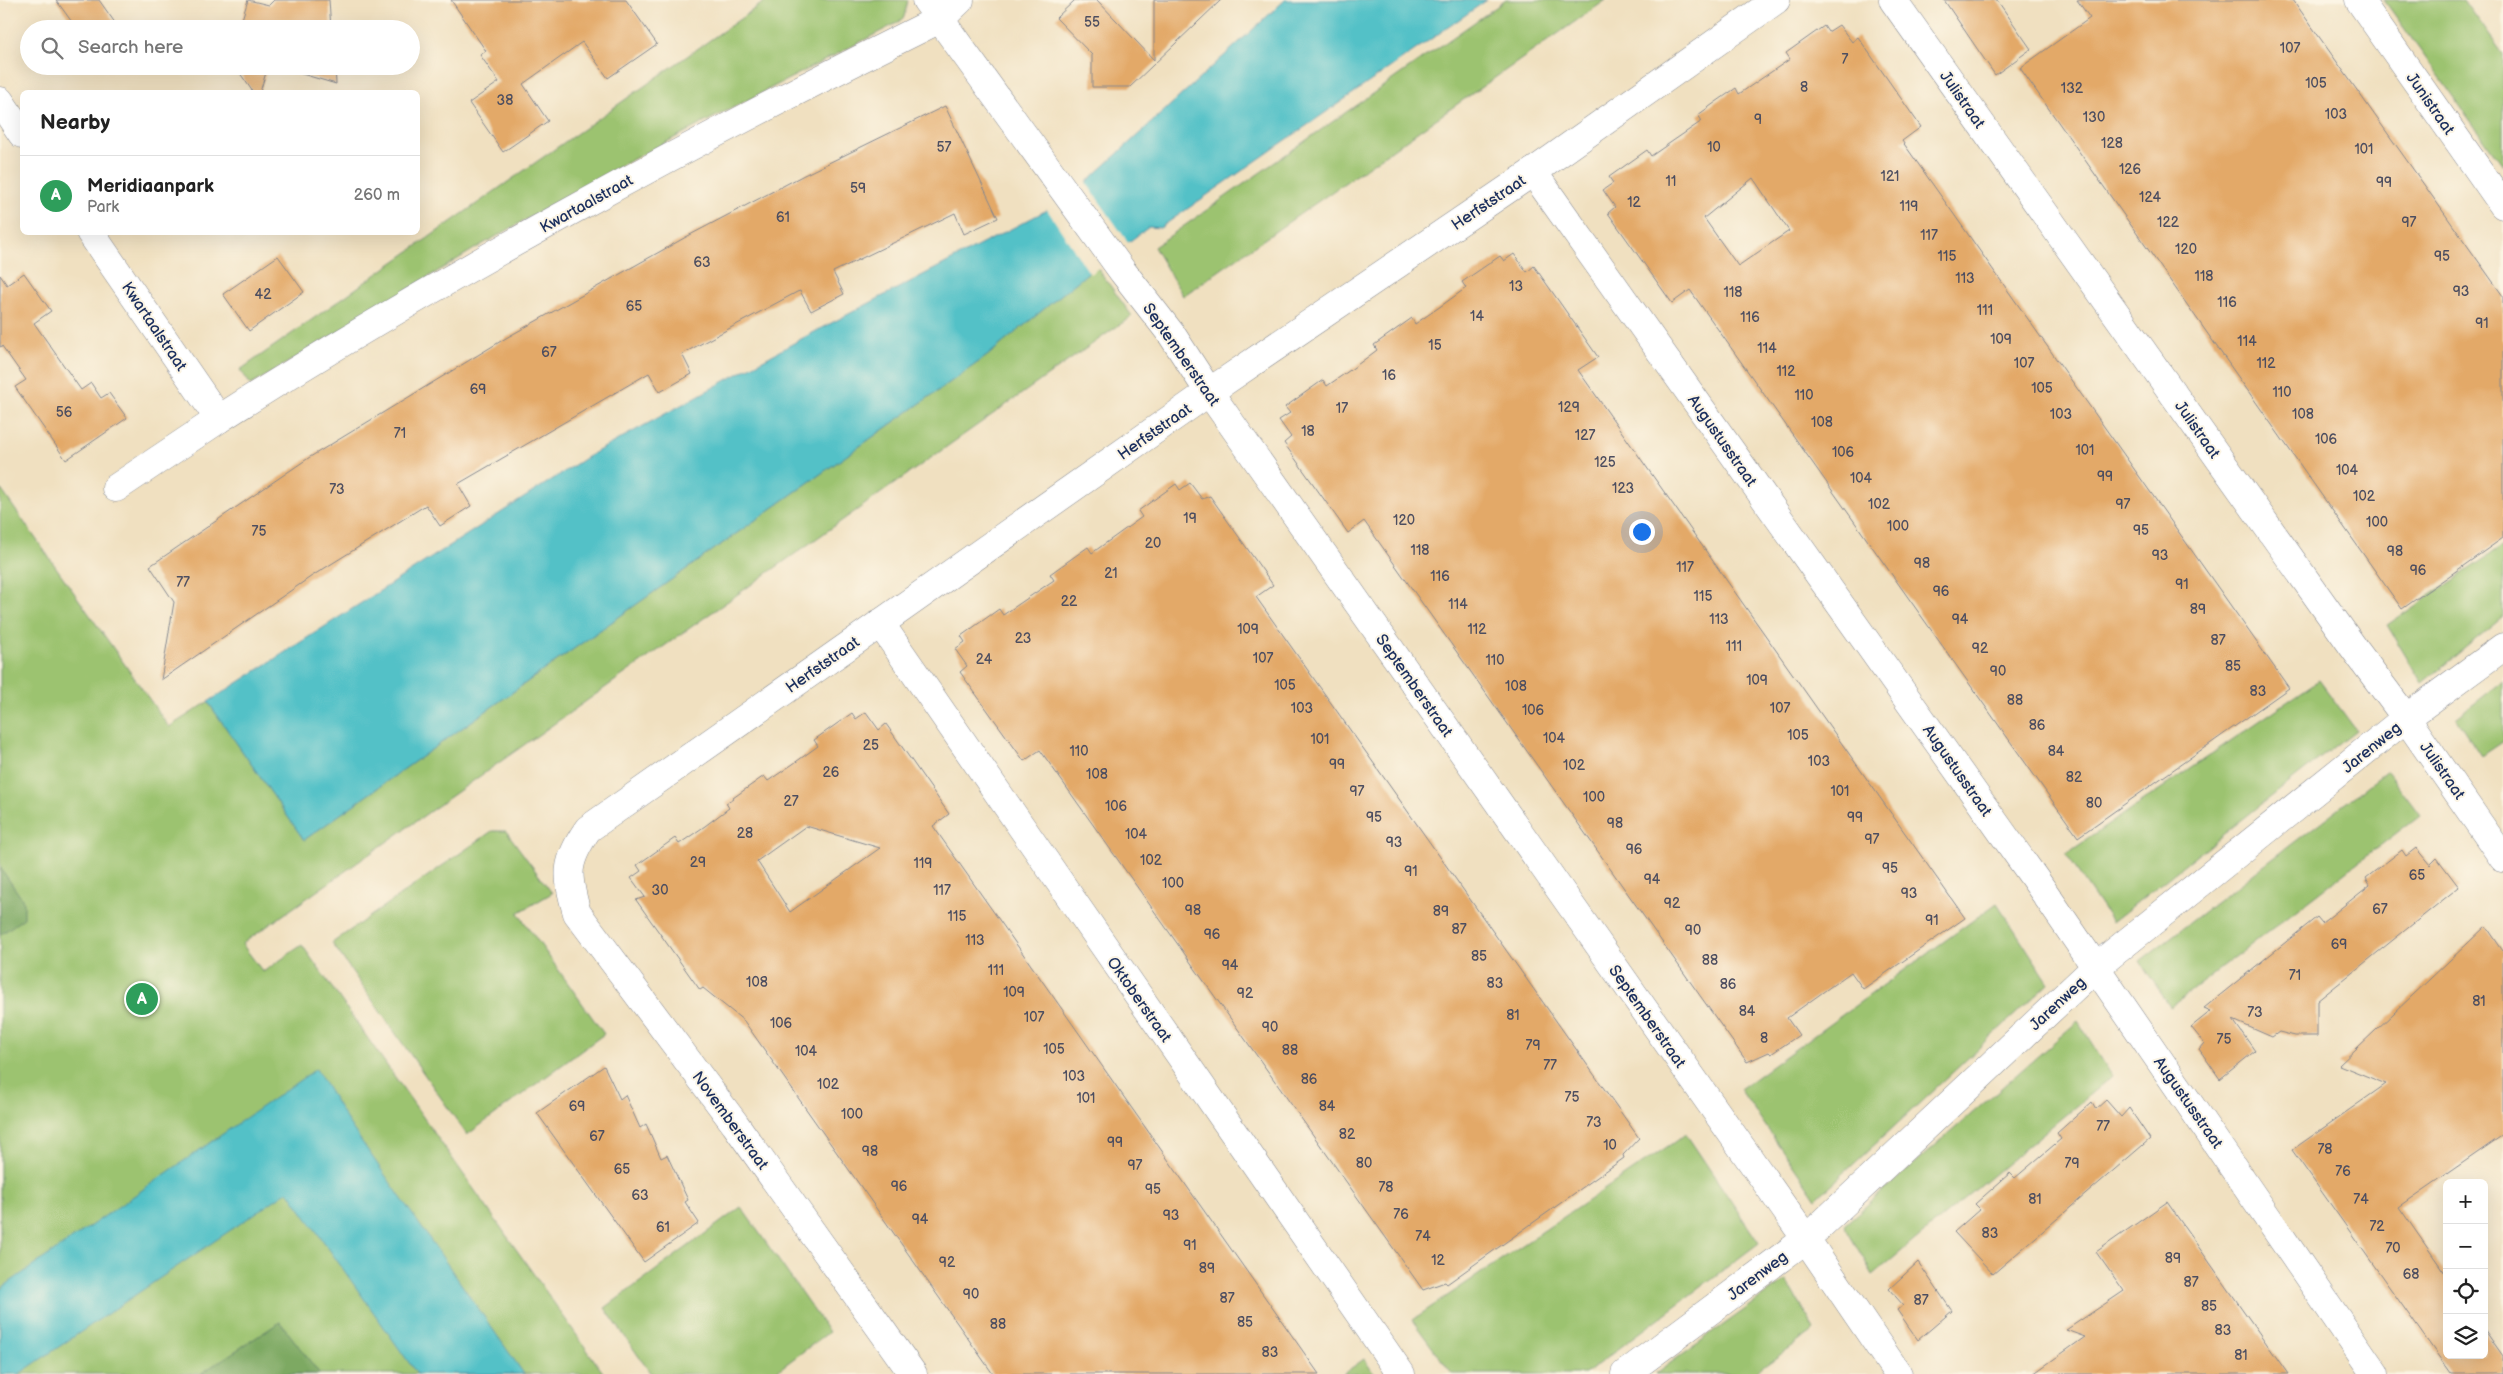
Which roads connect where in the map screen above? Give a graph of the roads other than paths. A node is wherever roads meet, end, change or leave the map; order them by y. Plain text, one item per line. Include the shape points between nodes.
1 (960, 0) edge
2 (1776, 0) edge
3 (1893, 0) edge
4 (2359, 0) edge
5 (933, 9) edge
6 (0, 101) edge
7 (20, 131) edge
8 (1533, 172) junction
9 (2503, 205) edge
10 (92, 235) edge
11 (1209, 392) junction
12 (220, 420) junction
13 (116, 488) dead end
14 (880, 624) junction
15 (2503, 647) edge
16 (2406, 718) junction
17 (2503, 858) edge
18 (571, 859) joint
19 (2096, 967) junction
20 (1806, 1239) junction
21 (913, 1374) edge
22 (1401, 1374) edge
23 (1625, 1374) edge
24 (1898, 1374) edge
25 (2375, 1374) edge

1 - 5 street, Kwartaalstraat
2 - 8 street, Herfststraat
3 - 16 street, Julistraat
4 - 9 street, Junistraat
5 - 11 street, Septemberstraat via 1172,335
5 - 12 street, Kwartaalstraat via 461,273
6 - 7 street
8 - 11 street, Herfststraat
8 - 19 street, Augustusstraat
10 - 12 street, Kwartaalstraat
11 - 14 street, Herfststraat
11 - 20 street, Septemberstraat
12 - 13 street, Kwartaalstraat
14 - 18 street, Herfststraat via 588,829
14 - 22 street, Oktoberstraat
15 - 16 street, Jarenweg
16 - 17 street, Julistraat
16 - 19 street, Jarenweg
18 - 21 street, Novemberstraat via 569,886 578,913 735,1124
19 - 20 street, Jarenweg
19 - 25 street, Augustusstraat
20 - 23 street, Jarenweg
20 - 24 street, Septemberstraat

